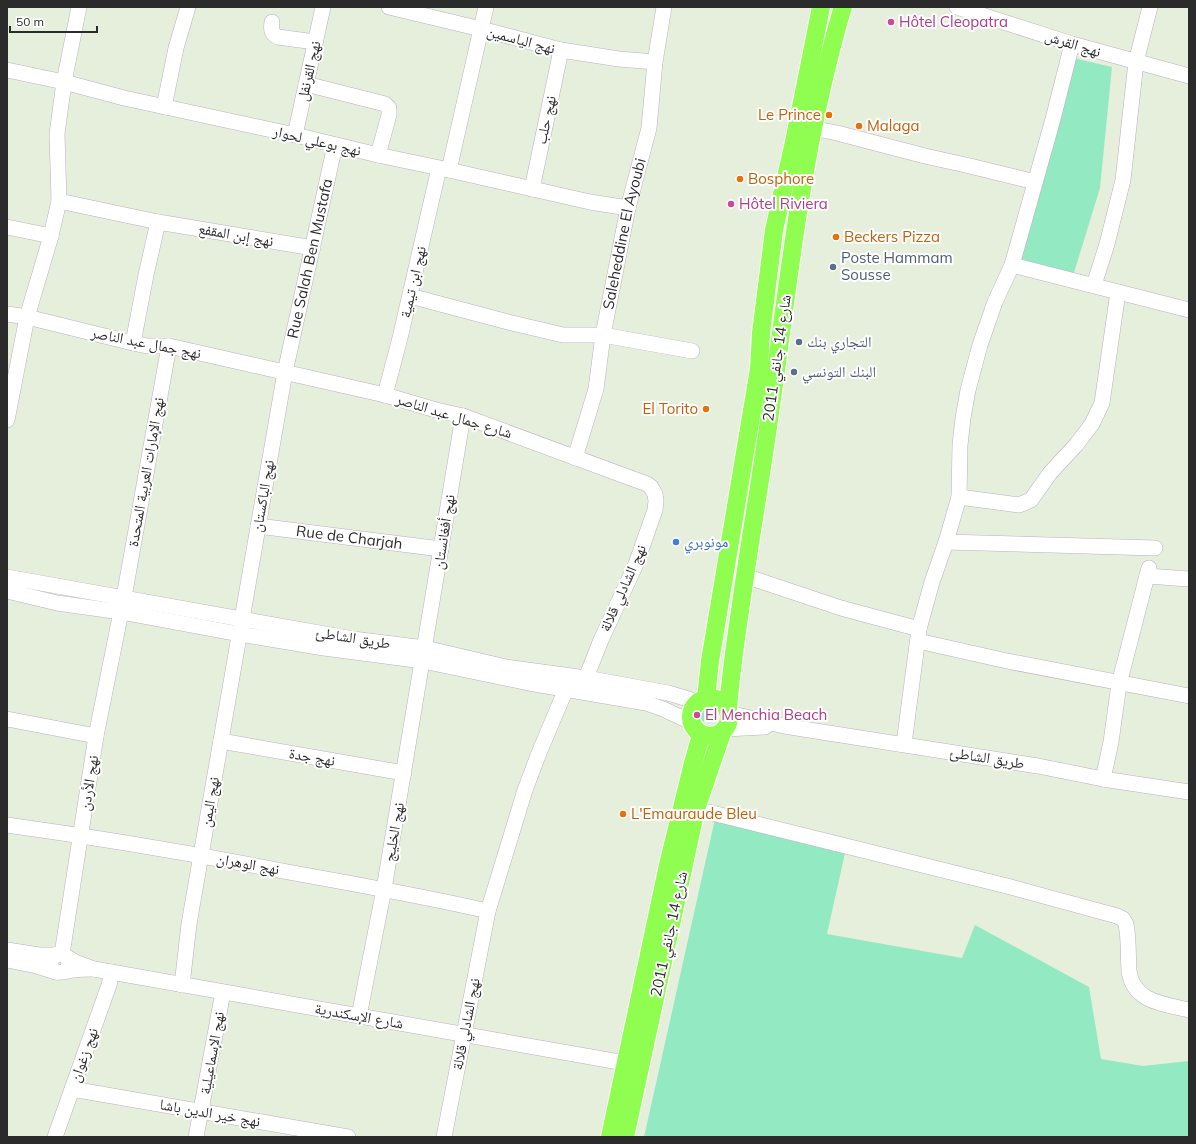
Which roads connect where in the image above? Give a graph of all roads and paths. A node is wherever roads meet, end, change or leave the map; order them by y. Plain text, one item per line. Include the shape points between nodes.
1 (79, 7) edge
2 (188, 7) edge
3 (323, 7) edge
4 (388, 7) edge
5 (486, 7) edge
6 (664, 7) edge
7 (821, 7) edge
8 (843, 7) edge
9 (957, 7) edge
10 (1150, 7) edge
11 (272, 22) dead end
12 (481, 29) junction
13 (315, 42) junction
14 (1072, 44) junction
15 (561, 50) junction
16 (655, 62) junction
17 (1136, 62) junction
18 (7, 70) edge
19 (1189, 76) edge
20 (64, 82) junction
21 (306, 84) junction
22 (164, 107) junction
23 (812, 128) junction
24 (295, 135) junction
25 (335, 145) junction
26 (378, 155) junction
27 (444, 169) junction
28 (1035, 182) junction
29 (532, 189) junction
30 (59, 201) junction
31 (628, 208) junction
32 (158, 222) junction
33 (7, 227) edge
34 (51, 236) junction
35 (313, 248) junction
36 (1012, 265) junction
37 (1094, 285) junction
38 (1118, 292) junction
39 (410, 296) junction
40 (1189, 310) edge
41 (7, 314) edge
42 (27, 317) junction
43 (603, 335) junction
44 (133, 343) junction
45 (169, 346) junction
46 (692, 351) dead end
47 (285, 372) junction
48 (385, 395) junction
49 (463, 416) junction
50 (7, 420) edge
51 (576, 458) junction
52 (959, 497) junction
53 (656, 498) joint
54 (258, 526) junction
55 (946, 542) junction
56 (1155, 548) dead end
57 (441, 549) junction
58 (745, 576) junction
59 (7, 577) edge
60 (1189, 579) edge
61 (7, 591) edge
62 (122, 604) junction
63 (242, 619) junction
64 (239, 634) junction
65 (918, 635) junction
66 (424, 655) junction
67 (586, 678) junction
68 (1119, 684) junction
69 (566, 689) junction
70 (1189, 696) edge
71 (702, 700) junction
72 (7, 719) edge
73 (726, 721) junction
74 (696, 728) junction
75 (96, 736) junction
76 (221, 741) junction
77 (904, 744) junction
78 (404, 773) junction
79 (1103, 779) junction
80 (1189, 792) edge
81 (696, 809) junction
82 (7, 825) edge
83 (81, 835) junction
84 (201, 856) junction
85 (384, 889) junction
86 (488, 911) junction
87 (7, 950) edge
88 (7, 960) edge
89 (61, 962) junction
90 (112, 972) junction
91 (182, 985) junction
92 (223, 992) junction
93 (1189, 1010) edge
94 (359, 1016) junction
95 (463, 1034) junction
96 (625, 1063) junction
97 (72, 1089) junction
98 (201, 1111) junction
99 (339, 1136) edge
100 (55, 1137) edge
101 (196, 1137) edge
102 (444, 1137) edge
103 (610, 1137) edge
104 (625, 1137) edge

1 - 20 street
2 - 22 street via 176,48
3 - 13 street, نهج القرنفل
4 - 12 street, نهج الياسمين
5 - 12 street, نهج ابن تيمية
6 - 16 street, Saleheddine El Ayoubi
7 - 71 main road, شارع 14 جانفي 2011 via 774,230 759,369
8 - 23 main road, شارع 14 جانفي 2011 via 835,30
9 - 14 street, نهج القرش
10 - 17 street
11 - 13 street via 271,31 274,36
12 - 15 street, نهج الياسمين
12 - 27 street, نهج ابن تيمية
13 - 21 street, نهج القرنفل
14 - 17 street, نهج القرش
14 - 28 street
15 - 16 street, نهج الياسمين
15 - 29 street, نهج حلب
16 - 31 street, Saleheddine El Ayoubi via 649,128
17 - 19 street, نهج القرش
17 - 37 street via 1123,180
18 - 20 street, نهج بوعلي لحوار
20 - 22 street, نهج بوعلي لحوار
20 - 30 street via 57,134
21 - 24 street, نهج القرنفل
21 - 26 street via 385,104 389,108 389,115
22 - 24 street, نهج بوعلي لحوار
23 - 28 street
23 - 58 main road, شارع 14 جانفي 2011
24 - 25 street, نهج بوعلي لحوار
25 - 26 street, نهج بوعلي لحوار
25 - 35 street, Rue Salah Ben Mustafa
26 - 27 street, نهج بوعلي لحوار
27 - 29 street, نهج بوعلي لحوار
27 - 39 street, نهج ابن تيمية
28 - 36 street
29 - 31 street, نهج بوعلي لحوار
30 - 32 street, نهج إبن المقفع
30 - 34 street
31 - 43 street, Saleheddine El Ayoubi
32 - 35 street, نهج إبن المقفع
32 - 44 street
33 - 34 street
34 - 42 street
35 - 47 street, Rue Salah Ben Mustafa
36 - 37 street
36 - 52 street via 995,302 968,390 960,445
37 - 38 street
38 - 40 street
38 - 52 street via 1102,403 1092,424 1076,445 1050,473 1031,500 1019,505
39 - 43 street via 563,335
39 - 48 street, نهج ابن تيمية
41 - 42 street, نهج جمال عبد الناصر
42 - 44 street, نهج جمال عبد الناصر
42 - 50 street
43 - 46 street
43 - 51 street, Saleheddine El Ayoubi via 596,389
44 - 45 street, نهج جمال عبد الناصر
45 - 47 street, نهج جمال عبد الناصر
45 - 62 street, نهج الإمارات العربية المتحدة
47 - 48 street, شارع جمال عبد الناصر
47 - 54 street, نهج الباكستان
48 - 49 street, شارع جمال عبد الناصر
49 - 51 street, شارع جمال عبد الناصر
49 - 57 street, نهج أفغانستان
51 - 53 street, شارع جمال عبد الناصر via 647,484 653,489
52 - 55 street
53 - 67 street, نهج الشادلي قلالة via 655,510 636,564 600,640
54 - 57 street, Rue de Charjah
54 - 63 street, نهج الباكستان
55 - 56 street
55 - 65 street
57 - 66 street, نهج أفغانستان
58 - 65 street
58 - 73 main road, شارع 14 جانفي 2011
59 - 62 street, طريق الشاطئ
60 - 68 street via 1148,572
61 - 62 street, طريق الشاطئ via 57,603
62 - 63 street, طريق الشاطئ
62 - 64 street, طريق الشاطئ
62 - 75 street, نهج الأردن
63 - 64 street, نهج اليمن
63 - 66 street, طريق الشاطئ
64 - 66 street, طريق الشاطئ via 324,648
64 - 76 street, نهج اليمن
65 - 68 street via 1007,661
65 - 77 street
66 - 67 street, طريق الشاطئ
66 - 69 street, طريق الشاطئ via 528,683
66 - 78 street, نهج الخليج
67 - 71 street, طريق الشاطئ
68 - 70 street
68 - 79 street
69 - 74 street, طريق الشاطئ via 646,703 663,709
69 - 86 street, نهج الشادلي قلالة via 525,790
71 - 73 main road via 717,699 726,706
71 - 74 main road via 693,707 690,714
72 - 75 street
73 - 74 main road via 715,736 708,737
73 - 77 street, طريق الشاطئ via 784,726
73 - 81 main road, شارع 14 جانفي 2011
74 - 96 main road, شارع 14 جانفي 2011 via 693,763
75 - 83 street, نهج الأردن
76 - 78 street, نهج جدة
76 - 84 street, نهج اليمن
77 - 79 street, طريق الشاطئ
78 - 85 street, نهج الخليج
79 - 80 street, طريق الشاطئ
81 - 93 street via 1118,916 1126,924 1131,979 1139,993 1157,1003
81 - 104 main road, شارع 14 جانفي 2011
82 - 83 street, نهج الوهران
83 - 84 street, نهج الوهران
83 - 89 street, نهج الأردن
84 - 85 street, نهج الوهران
84 - 91 street, نهج اليمن
85 - 86 street, نهج الوهران
85 - 94 street, نهج الخليج
86 - 95 street, نهج الشادلي قلالة
87 - 89 street via 39,955
88 - 89 street via 37,966
89 - 90 street, شارع الإسكندرية
90 - 91 street, شارع الإسكندرية
90 - 97 street, نهج زغوان via 110,985
91 - 92 street, شارع الإسكندرية
92 - 94 street, شارع الإسكندرية
92 - 98 street, نهج الإسماعيلية
94 - 95 street, شارع الإسكندرية
95 - 96 street, شارع الإسكندرية
95 - 102 street, نهج الشادلي قلالة
96 - 103 main road, شارع 14 جانفي 2011
97 - 98 street, نهج خير الدين باشا
97 - 100 street, نهج زغوان
98 - 99 street, نهج خير الدين باشا
98 - 101 street, نهج الإسماعيلية

